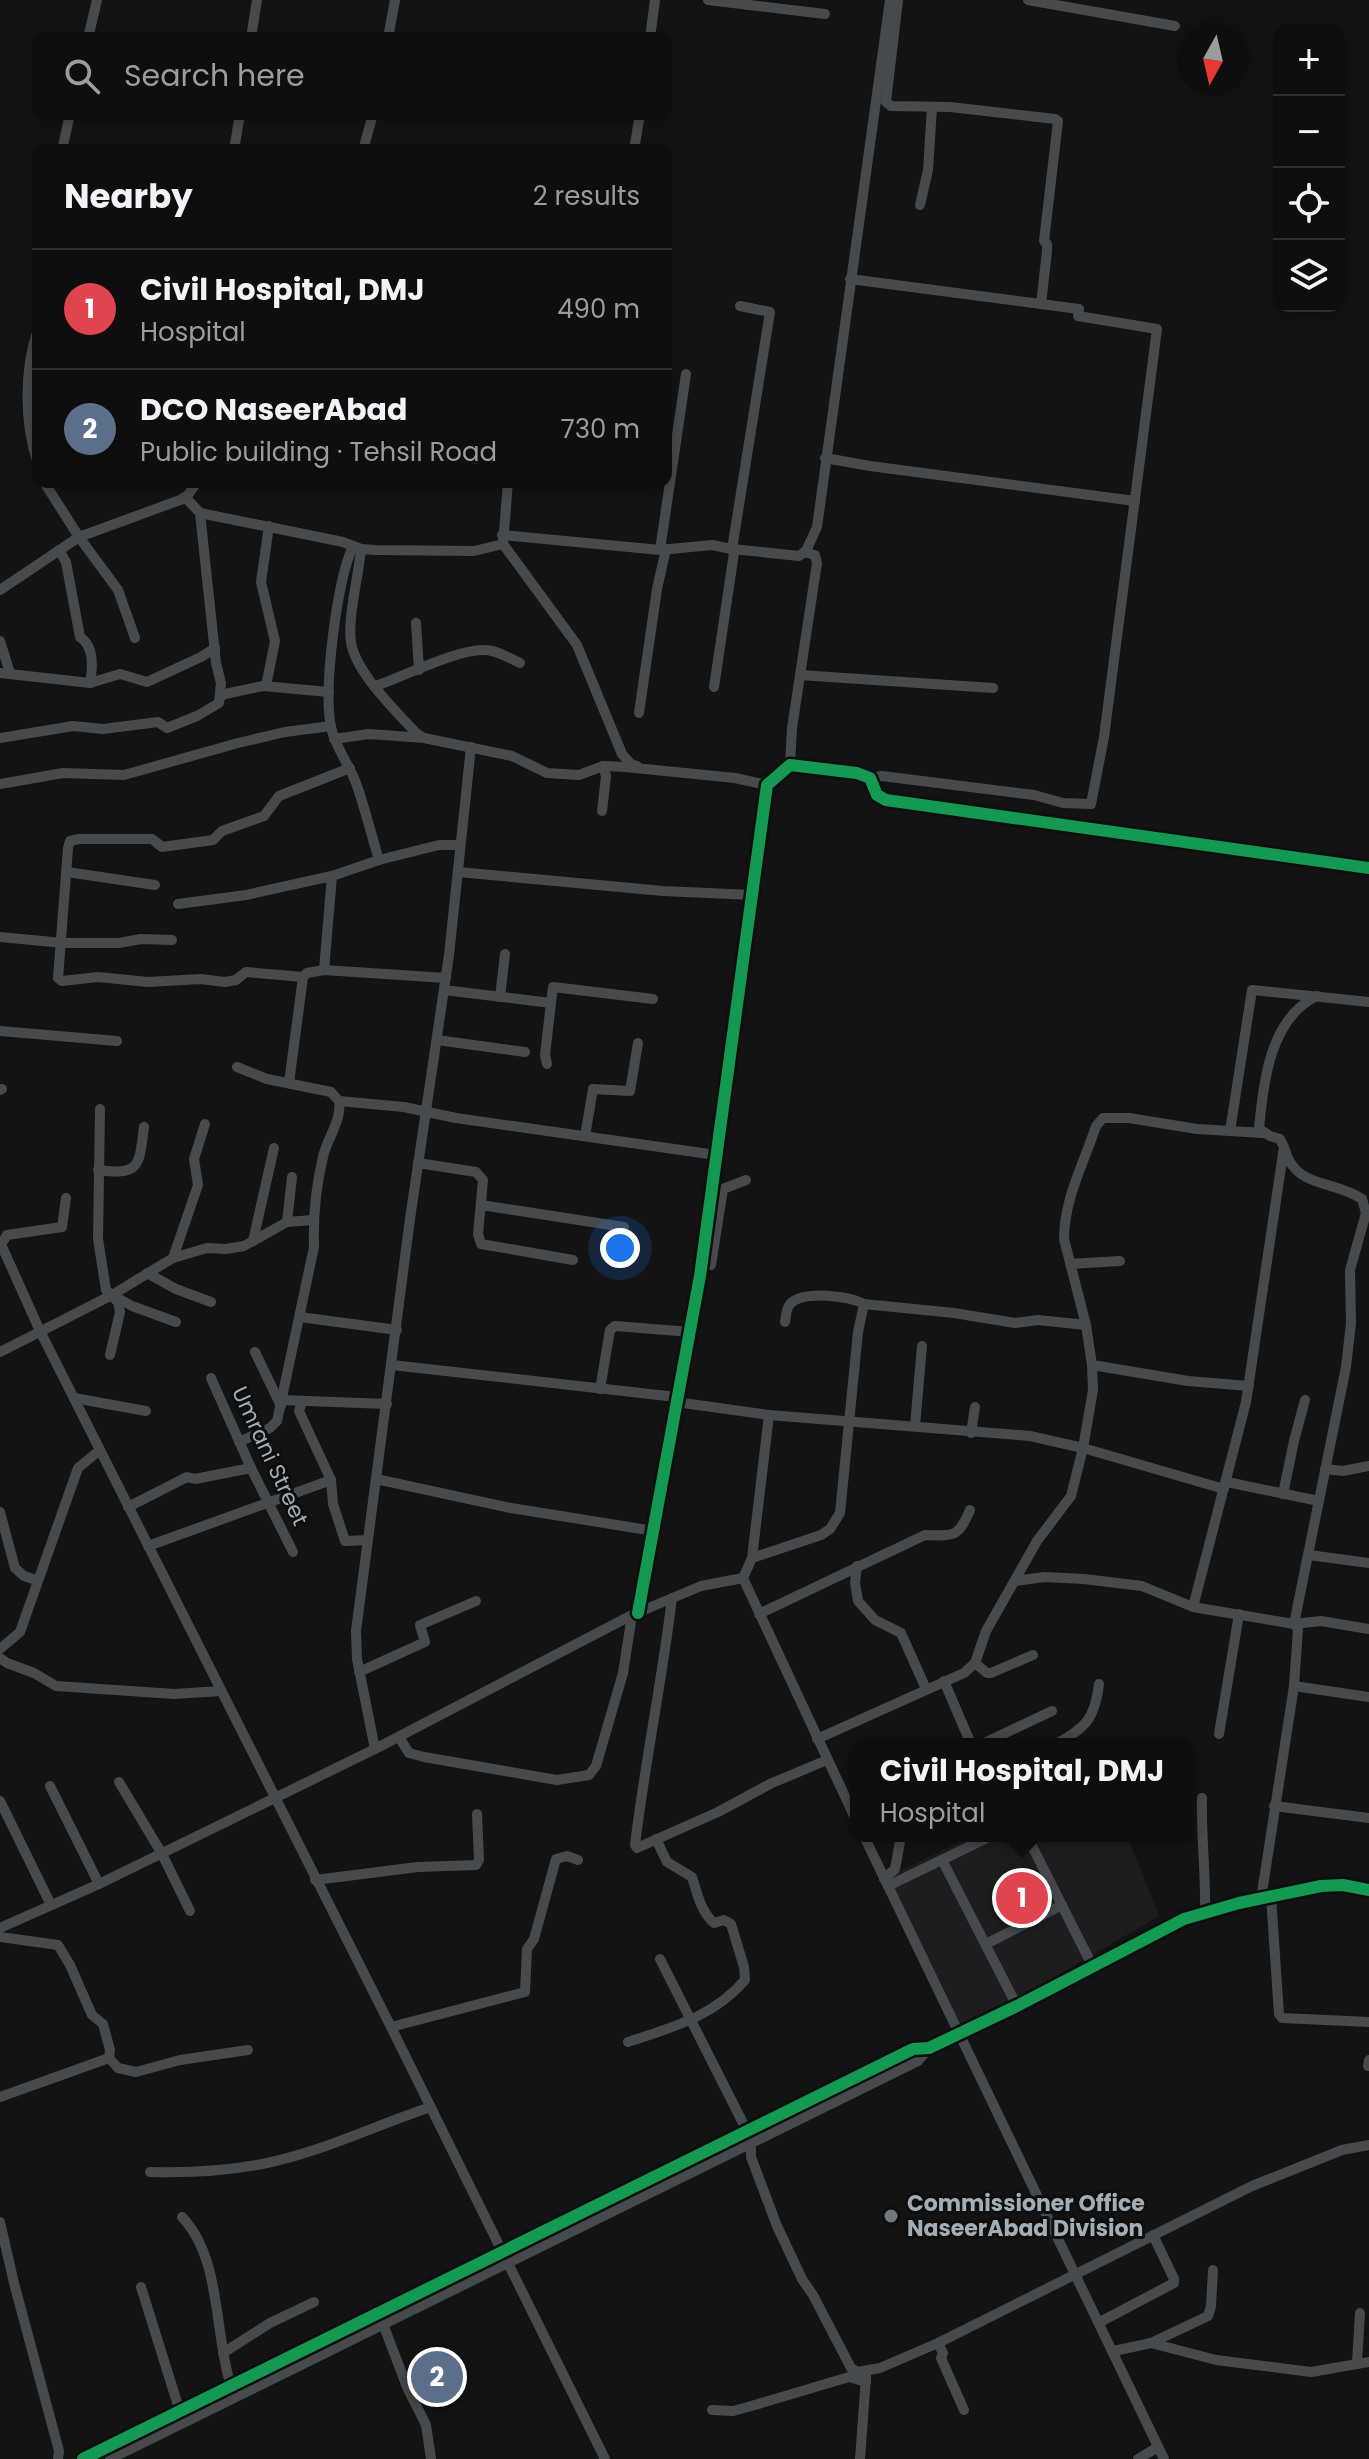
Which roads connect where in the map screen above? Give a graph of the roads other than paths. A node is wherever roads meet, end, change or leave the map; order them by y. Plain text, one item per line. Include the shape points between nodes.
1 (97, 0) edge
2 (257, 0) edge
3 (395, 0) edge
4 (655, 0) edge
5 (708, 0) edge
6 (890, 0) edge
7 (898, 0) edge
8 (1028, 0) edge
9 (737, 2) edge
10 (1068, 3) edge
11 (825, 14) dead end
12 (1175, 26) dead end
13 (89, 32) edge
14 (252, 32) edge
15 (389, 32) edge
16 (651, 32) edge
17 (932, 107) junction
18 (69, 120) edge
19 (239, 120) edge
20 (371, 120) edge
21 (639, 120) edge
22 (63, 144) edge
23 (235, 144) edge
24 (365, 144) edge
25 (635, 144) edge
26 (920, 205) dead end
27 (850, 279) junction
28 (1041, 304) junction
29 (740, 306) dead end
30 (32, 357) edge
31 (686, 374) dead end
32 (32, 432) edge
33 (672, 455) edge
34 (825, 458) junction
35 (48, 488) edge
36 (192, 488) edge
37 (507, 488) edge
38 (667, 488) edge
39 (185, 497) junction
40 (1135, 501) junction
41 (200, 513) junction
42 (269, 526) junction
43 (79, 537) junction
44 (503, 539) junction
45 (357, 547) junction
46 (663, 549) junction
47 (732, 549) junction
48 (59, 550) junction
49 (804, 552) junction
50 (0, 590) edge
51 (416, 623) dead end
52 (135, 638) dead end
53 (0, 641) edge
54 (215, 648) junction
55 (520, 663) dead end
56 (419, 670) junction
57 (5, 673) edge
58 (800, 675) junction
59 (90, 683) junction
60 (266, 686) junction
61 (375, 686) junction
62 (714, 687) dead end
63 (993, 688) dead end
64 (329, 692) junction
65 (220, 697) junction
66 (639, 713) dead end
67 (331, 726) junction
68 (0, 738) edge
69 (424, 738) junction
70 (334, 739) junction
71 (471, 747) junction
72 (790, 765) junction
73 (603, 766) junction
74 (350, 768) junction
75 (871, 781) junction
76 (0, 784) edge
77 (767, 785) junction
78 (602, 811) dead end
79 (460, 845) junction
80 (379, 860) junction
81 (1369, 868) edge
82 (67, 872) junction
83 (458, 872) junction
84 (332, 876) junction
85 (155, 885) dead end
86 (752, 895) junction
87 (178, 904) dead end
88 (0, 937) edge
89 (172, 940) dead end
90 (63, 943) junction
91 (505, 954) dead end
92 (324, 970) junction
93 (303, 977) junction
94 (446, 978) junction
95 (444, 990) junction
96 (1317, 996) junction
97 (500, 997) junction
98 (653, 999) dead end
99 (1369, 1002) edge
100 (551, 1003) junction
101 (0, 1031) edge
102 (437, 1040) junction
103 (117, 1041) dead end
104 (638, 1043) dead end
105 (525, 1052) dead end
106 (547, 1064) dead end
107 (237, 1067) dead end
108 (289, 1083) junction
109 (339, 1101) junction
110 (100, 1109) dead end
111 (426, 1113) junction
112 (205, 1124) dead end
113 (144, 1127) dead end
114 (1230, 1131) junction
115 (1263, 1133) junction
116 (585, 1136) junction
117 (1284, 1147) junction
118 (274, 1148) dead end
119 (716, 1155) junction
120 (418, 1163) junction
121 (98, 1170) junction
122 (292, 1177) dead end
123 (746, 1180) dead end
124 (66, 1198) dead end
125 (481, 1205) junction
126 (313, 1220) junction
127 (287, 1222) junction
128 (624, 1227) dead end
129 (253, 1241) junction
130 (1, 1244) edge
131 (173, 1258) junction
132 (573, 1260) dead end
133 (1120, 1261) dead end
134 (702, 1264) junction
135 (1070, 1264) junction
136 (147, 1273) junction
137 (112, 1295) junction
138 (211, 1302) dead end
139 (864, 1304) junction
140 (300, 1317) junction
141 (176, 1322) dead end
142 (785, 1322) dead end
143 (1086, 1325) junction
144 (397, 1330) junction
145 (40, 1331) junction
146 (691, 1332) junction
147 (922, 1346) dead end
148 (0, 1352) edge
149 (255, 1352) dead end
150 (110, 1355) dead end
151 (392, 1365) junction
152 (1092, 1365) junction
153 (211, 1378) dead end
154 (1249, 1386) junction
155 (600, 1389) junction
156 (74, 1398) junction
157 (676, 1400) junction
158 (1305, 1400) dead end
159 (302, 1402) junction
160 (281, 1403) junction
161 (387, 1404) junction
162 (975, 1407) dead end
163 (146, 1411) dead end
164 (769, 1415) junction
165 (849, 1422) junction
166 (915, 1426) junction
167 (971, 1433) junction
168 (239, 1442) junction
169 (1083, 1448) junction
170 (100, 1450) junction
171 (1369, 1466) edge
172 (251, 1468) junction
173 (1325, 1469) junction
174 (376, 1479) junction
175 (331, 1480) junction
176 (1225, 1485) junction
177 (1283, 1494) junction
178 (1319, 1501) junction
179 (269, 1504) junction
180 (128, 1507) junction
181 (970, 1510) dead end
182 (0, 1512) edge
183 (654, 1531) junction
184 (368, 1540) junction
185 (148, 1546) junction
186 (293, 1552) dead end
187 (1309, 1555) junction
188 (752, 1558) junction
189 (1369, 1563) edge
190 (857, 1566) junction
191 (743, 1578) junction
192 (36, 1580) junction
193 (1015, 1581) junction
194 (672, 1598) junction
195 (476, 1601) dead end
196 (1193, 1607) junction
197 (635, 1614) junction
198 (759, 1614) junction
199 (1239, 1614) junction
200 (1294, 1624) junction
201 (1369, 1629) edge
202 (0, 1649) edge
203 (1033, 1655) dead end
204 (0, 1658) edge
205 (975, 1663) junction
206 (359, 1672) junction
207 (944, 1681) junction
208 (1099, 1684) dead end
209 (1294, 1686) junction
210 (926, 1689) junction
211 (221, 1691) junction
212 (1369, 1697) edge
213 (1052, 1711) dead end
214 (1219, 1734) dead end
215 (399, 1737) junction
216 (968, 1738) edge
217 (995, 1738) edge
218 (1068, 1738) edge
219 (817, 1739) junction
220 (375, 1749) junction
221 (827, 1760) junction
222 (119, 1782) dead end
223 (50, 1786) dead end
224 (850, 1792) edge
225 (844, 1795) junction
226 (273, 1797) junction
227 (1202, 1798) dead end
228 (0, 1801) edge
229 (1274, 1806) junction
230 (850, 1808) edge
231 (477, 1814) dead end
232 (1369, 1818) edge
233 (656, 1839) junction
234 (867, 1842) edge
235 (900, 1842) edge
236 (979, 1842) edge
237 (1030, 1842) edge
238 (162, 1854) junction
239 (578, 1860) dead end
240 (942, 1860) junction
241 (315, 1880) junction
242 (886, 1883) junction
243 (99, 1884) junction
244 (1369, 1890) edge
245 (1266, 1898) junction
246 (51, 1905) junction
247 (1062, 1905) junction
248 (190, 1911) dead end
249 (1205, 1913) junction
250 (0, 1928) edge
251 (0, 1937) edge
252 (986, 1944) junction
253 (660, 1959) dead end
254 (1092, 1965) junction
255 (1017, 2006) junction
256 (692, 2019) junction
257 (1369, 2022) edge
258 (391, 2027) junction
259 (957, 2034) junction
260 (628, 2042) dead end
261 (929, 2048) junction
262 (248, 2050) dead end
263 (109, 2058) junction
264 (0, 2097) edge
265 (431, 2107) junction
266 (747, 2131) junction
267 (751, 2143) junction
268 (1369, 2145) edge
269 (150, 2172) dead end
270 (182, 2217) dead end
271 (0, 2222) edge
272 (1153, 2235) junction
273 (501, 2252) junction
274 (507, 2263) junction
275 (1213, 2270) dead end
276 (1075, 2273) junction
277 (141, 2287) dead end
278 (314, 2302) dead end
279 (1360, 2313) dead end
280 (1100, 2322) junction
281 (383, 2324) junction
282 (938, 2343) junction
283 (1151, 2343) junction
284 (1114, 2351) junction
285 (223, 2353) junction
286 (1363, 2362) edge
287 (866, 2377) junction
288 (231, 2385) junction
289 (235, 2397) junction
290 (712, 2410) dead end
291 (964, 2410) dead end
292 (179, 2411) junction
293 (185, 2422) junction
294 (1158, 2447) junction
295 (58, 2459) edge
296 (83, 2459) edge
297 (110, 2459) edge
298 (431, 2459) edge
299 (605, 2459) edge
300 (860, 2459) edge
301 (1138, 2459) edge
302 (1164, 2459) edge

1 - 13 street
2 - 14 street
3 - 15 street
4 - 16 street
5 - 9 street
6 - 27 street
7 - 17 street via 886,102
8 - 10 street
9 - 11 street
10 - 12 street
17 - 26 street
17 - 28 street via 1058,121
18 - 22 street
19 - 23 street
20 - 24 street
21 - 25 street
27 - 28 street
27 - 34 street
28 - 40 street via 1157,329
29 - 47 street via 770,312
30 - 32 street via 27,381
31 - 33 street
34 - 40 street
34 - 49 street via 817,527
35 - 43 street
36 - 39 street
37 - 44 street
38 - 46 street
39 - 41 street
39 - 43 street
40 - 75 street via 1091,804 882,776
41 - 42 street
41 - 54 street
42 - 45 street
42 - 60 street via 261,582 275,641
43 - 48 street
43 - 52 street via 118,590
44 - 45 street via 474,551
44 - 46 street
44 - 77 street via 577,645 622,754 631,764 756,775
45 - 61 street via 351,644
45 - 64 street via 342,588
46 - 47 street
46 - 66 street
47 - 49 street via 799,556
47 - 62 street
48 - 50 street
48 - 59 street via 80,637 90,650
49 - 58 street via 815,555 817,563
51 - 56 street
53 - 57 street
54 - 59 street via 147,682 120,674
54 - 65 street
55 - 56 street via 483,650
56 - 61 street
57 - 59 street
58 - 63 street
58 - 72 street
60 - 64 street
60 - 65 street
61 - 69 street
64 - 67 street
65 - 68 street via 211,708 167,728 158,722 103,729 73,726
67 - 70 street
67 - 76 street via 238,743 124,775 63,773
69 - 70 street via 369,734
69 - 71 street
70 - 74 street
71 - 73 street via 512,756 547,773 579,775
71 - 79 street
72 - 75 street via 857,773
72 - 77 street
73 - 77 street
73 - 78 street
74 - 80 street
74 - 82 street via 279,796 264,816 222,831 213,840 162,847 152,839 70,841
75 - 81 street via 886,800
77 - 86 street
79 - 80 street
79 - 83 street
80 - 84 street
82 - 85 street
82 - 90 street
83 - 86 street
83 - 94 street
84 - 87 street
84 - 92 street
86 - 119 street
88 - 90 street
89 - 90 street
90 - 93 street via 58,978 62,981 98,977 225,982 246,972
91 - 97 street
92 - 93 street
92 - 94 street
93 - 108 street
94 - 95 street
95 - 97 street
95 - 102 street
96 - 99 street
96 - 114 street via 1252,990
96 - 115 street via 1294,1013 1266,1069 1259,1129
97 - 100 street
98 - 100 street via 553,987
100 - 106 street
101 - 103 street
102 - 105 street
102 - 111 street
104 - 116 street via 630,1091 593,1089
107 - 108 street
108 - 109 street via 331,1092
109 - 111 street
109 - 126 street via 323,1155
110 - 121 street
111 - 116 street
111 - 120 street
112 - 131 street via 194,1159 198,1185
113 - 121 street via 134,1168
114 - 115 street
114 - 135 street via 1103,1118 1069,1199 1064,1239
115 - 117 street via 1280,1139
116 - 119 street
117 - 154 street
117 - 173 street via 1296,1171 1309,1180 1348,1189 1362,1199 1366,1213 1350,1270 1346,1367
118 - 129 street
119 - 134 street
120 - 125 street via 476,1172 483,1180
120 - 144 street
121 - 137 street via 98,1239 106,1290
122 - 127 street
123 - 134 street via 723,1189 711,1265
124 - 130 street via 62,1227 7,1235
125 - 128 street
125 - 132 street via 481,1244
126 - 127 street
126 - 140 street via 314,1247
127 - 129 street
129 - 131 street
130 - 145 street
131 - 136 street
133 - 135 street
134 - 146 street
135 - 143 street
136 - 137 street
136 - 138 street
137 - 141 street
137 - 145 street
137 - 150 street via 120,1312
139 - 142 street via 803,1297 787,1308
139 - 143 street via 1015,1323
139 - 165 street
140 - 144 street
140 - 160 street
143 - 152 street
144 - 151 street
145 - 148 street
145 - 156 street
146 - 155 street via 615,1326
146 - 157 street
147 - 166 street
149 - 160 street
151 - 155 street
151 - 161 street
152 - 154 street
152 - 169 street
153 - 168 street, Umrani Street
154 - 176 street
155 - 157 street
156 - 163 street
156 - 170 street
157 - 164 street
157 - 183 street
158 - 177 street
159 - 160 street
159 - 161 street
159 - 175 street via 299,1411
160 - 168 street via 270,1428
161 - 174 street
162 - 167 street
164 - 165 street
164 - 188 street
165 - 166 street
165 - 188 street via 840,1513 830,1529
166 - 167 street
167 - 169 street via 1030,1436
168 - 172 street, Umrani Street
169 - 176 street
169 - 193 street via 1071,1496
170 - 180 street
170 - 192 street via 78,1468
171 - 173 street
172 - 179 street, Umrani Street
172 - 180 street via 187,1477
173 - 178 street
174 - 183 street
174 - 184 street
175 - 179 street
175 - 184 street via 345,1541
176 - 177 street
176 - 196 street
177 - 178 street
178 - 187 street
179 - 185 street
179 - 186 street, Umrani Street
180 - 185 street
181 - 190 street via 955,1535 925,1535
182 - 192 street via 15,1568
183 - 197 street
184 - 206 street via 356,1631
185 - 211 street
187 - 189 street
187 - 200 street
188 - 191 street
190 - 198 street
190 - 210 street via 858,1601 875,1620 901,1633
191 - 194 street
191 - 198 street
192 - 202 street via 20,1632
193 - 196 street via 1071,1578 1142,1586
193 - 205 street via 986,1631
194 - 197 street
194 - 233 street via 635,1845
195 - 206 street via 420,1625 425,1642
196 - 199 street
197 - 215 street
197 - 215 street via 623,1673 589,1775 557,1780 424,1757 409,1753
198 - 219 street
199 - 200 street
199 - 214 street
200 - 201 street via 1321,1621
200 - 209 street
203 - 205 street via 991,1673
204 - 211 street via 56,1686 174,1694
205 - 207 street
206 - 220 street
207 - 210 street
207 - 216 street
208 - 218 street via 1086,1722
209 - 212 street
209 - 229 street
210 - 219 street
211 - 226 street
213 - 217 street
215 - 220 street
219 - 221 street
220 - 226 street
221 - 225 street
221 - 233 street
222 - 238 street
223 - 243 street
224 - 225 street
225 - 230 street
226 - 238 street
226 - 241 street
227 - 249 street
228 - 246 street
229 - 232 street
229 - 245 street
231 - 241 street via 476,1865
233 - 256 street via 667,1862 692,1877 710,1921 731,1924 744,1967 745,1980 737,1989 717,2008
234 - 242 street
235 - 242 street via 895,1869
236 - 240 street
237 - 247 street
238 - 243 street
238 - 248 street
239 - 258 street via 556,1859 527,1949 525,1992
240 - 242 street
240 - 252 street
241 - 258 street
242 - 259 street
243 - 246 street
244 - 245 street via 1321,1886
245 - 249 street
245 - 257 street via 1282,2018
246 - 250 street
247 - 252 street
247 - 254 street
249 - 254 street
251 - 263 street via 58,1945 92,2015 103,2024
252 - 255 street
253 - 256 street
254 - 255 street
255 - 259 street
256 - 260 street
256 - 266 street
258 - 265 street
259 - 261 street
259 - 276 street
261 - 266 street via 913,2049
261 - 267 street via 918,2061
262 - 263 street via 136,2072 118,2068
263 - 264 street
265 - 269 street via 267,2163 193,2173
265 - 273 street
266 - 267 street
266 - 273 street
267 - 274 street
267 - 287 street via 751,2157 802,2279 851,2368
268 - 272 street via 1342,2150 1252,2186
270 - 285 street via 195,2230 207,2257
271 - 295 street
272 - 276 street
272 - 280 street via 1174,2283
273 - 274 street
273 - 288 street
274 - 281 street
274 - 299 street
275 - 283 street via 1208,2316
276 - 280 street
276 - 282 street
277 - 292 street
278 - 285 street
279 - 286 street
280 - 284 street
281 - 289 street
281 - 298 street via 426,2425
282 - 287 street
282 - 291 street
283 - 284 street
283 - 286 street via 1216,2360 1311,2372
284 - 294 street
285 - 288 street
287 - 290 street via 849,2377 733,2411
287 - 300 street
288 - 289 street
288 - 292 street
289 - 293 street
292 - 293 street
292 - 296 street
293 - 297 street
294 - 301 street
294 - 302 street

